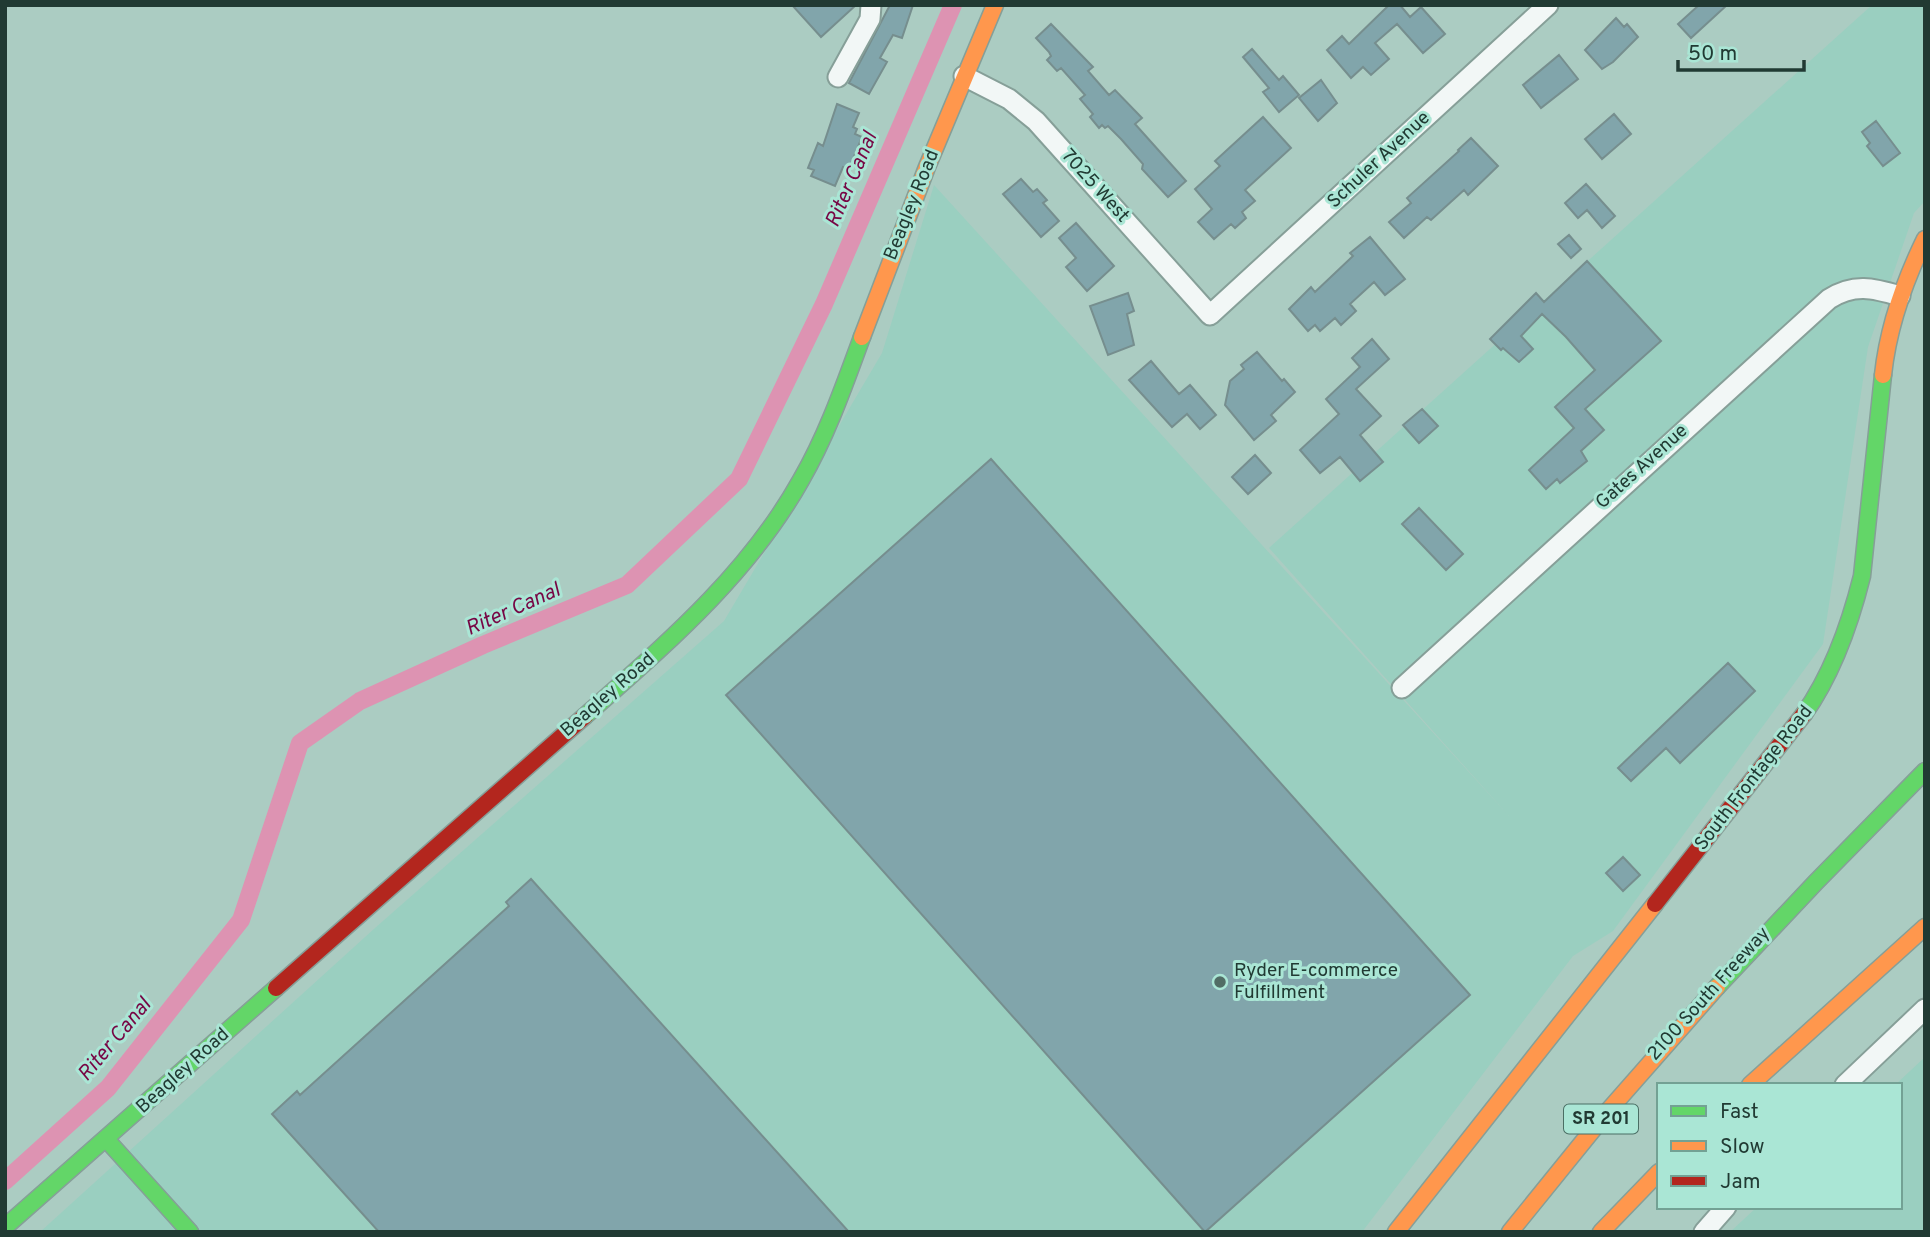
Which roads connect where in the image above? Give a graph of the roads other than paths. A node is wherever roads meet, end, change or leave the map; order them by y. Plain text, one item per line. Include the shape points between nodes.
1 (871, 5) edge
2 (995, 5) edge
3 (1548, 5) edge
4 (964, 76) junction
5 (838, 77) dead end
6 (1925, 239) edge
7 (1900, 296) junction
8 (1210, 315) joint
9 (1402, 688) dead end
10 (1925, 771) edge
11 (1925, 927) edge
12 (1925, 1009) edge
13 (1752, 1083) edge
14 (1847, 1083) edge
15 (106, 1139) junction
16 (1657, 1174) edge
17 (1724, 1209) edge
18 (5, 1227) edge
19 (190, 1232) edge
20 (1396, 1232) edge
21 (1510, 1232) edge
22 (1601, 1232) edge
23 (1704, 1232) edge

1 - 5 street via 870,19
2 - 4 main road, Beagley Road
3 - 8 street, Schuler Avenue
4 - 8 street, 7025 West via 1009,99 1036,121
4 - 15 main road, Beagley Road via 831,420 797,487 749,558 666,644
6 - 7 main road, South Frontage Road
7 - 9 street, Gates Avenue via 1863,286 1829,299
7 - 20 main road, South Frontage Road via 1885,353 1861,576 1847,628 1814,700
10 - 21 main road, 2100 South Freeway / SR 201 via 1695,1009
11 - 13 main road
12 - 14 street
15 - 18 main road, Beagley Road
15 - 19 main road
16 - 22 main road
17 - 23 street

